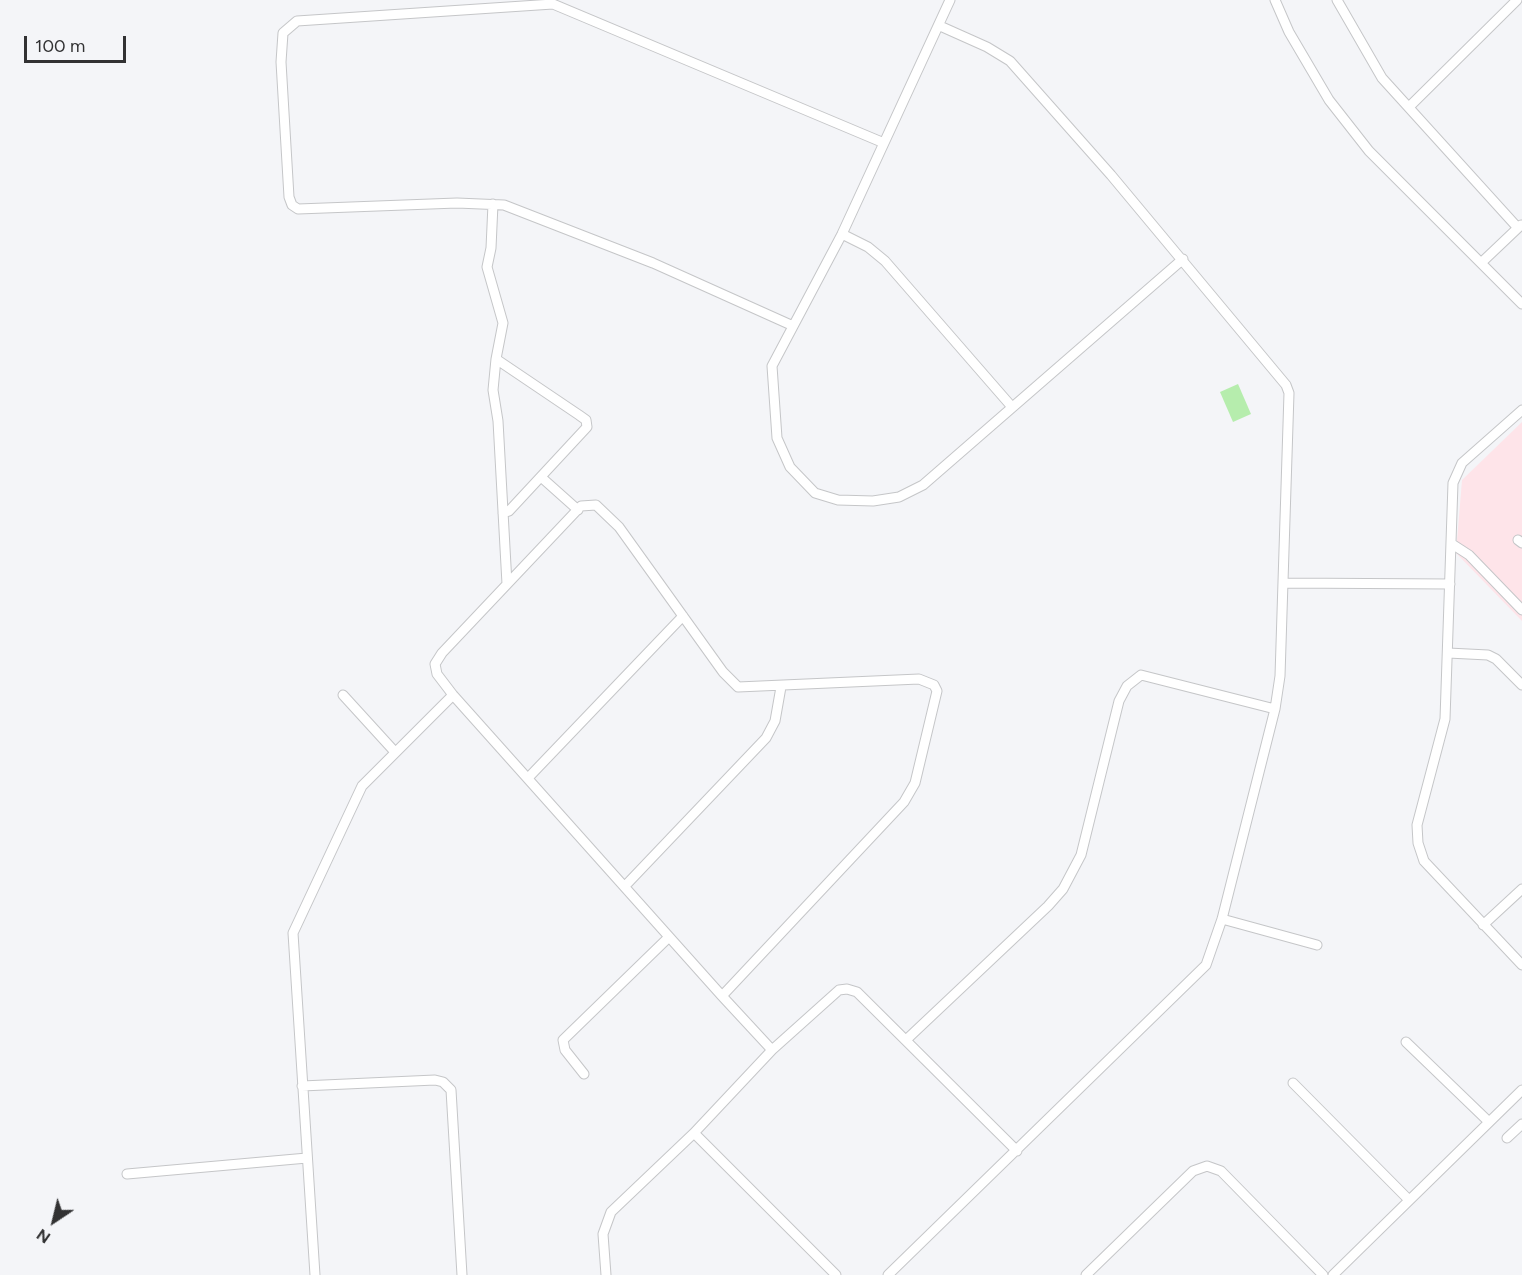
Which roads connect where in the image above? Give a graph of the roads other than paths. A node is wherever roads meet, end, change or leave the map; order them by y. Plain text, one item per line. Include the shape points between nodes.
1 (950, 0) edge
2 (1275, 0) edge
3 (1337, 0) edge
4 (1517, 0) edge
5 (554, 2) edge
6 (467, 4) edge
7 (940, 26) junction
8 (1410, 106) junction
9 (884, 143) junction
10 (493, 204) junction
11 (1520, 226) edge
12 (842, 234) junction
13 (1183, 260) junction
14 (1481, 263) junction
15 (1522, 304) edge
16 (791, 325) junction
17 (496, 359) junction
18 (1012, 406) junction
19 (1522, 410) edge
20 (541, 477) junction
21 (578, 510) junction
22 (503, 513) junction
23 (1452, 544) junction
24 (1283, 583) junction
25 (507, 584) junction
26 (1450, 584) junction
27 (1522, 610) edge
28 (683, 616) junction
29 (1448, 653) junction
30 (1522, 685) edge
31 (781, 687) junction
32 (343, 695) dead end
33 (453, 695) junction
34 (1275, 709) junction
35 (395, 752) junction
36 (528, 778) junction
37 (625, 886) junction
38 (1522, 889) edge
39 (1222, 919) junction
40 (1483, 925) junction
41 (669, 937) junction
42 (1317, 945) dead end
43 (1522, 965) edge
44 (722, 996) junction
45 (906, 1040) junction
46 (1406, 1042) dead end
47 (772, 1050) junction
48 (584, 1074) dead end
49 (1293, 1083) dead end
50 (302, 1086) junction
51 (1520, 1096) edge
52 (1489, 1122) junction
53 (1522, 1124) edge
54 (694, 1133) junction
55 (1508, 1138) dead end
56 (1017, 1151) junction
57 (307, 1158) junction
58 (127, 1174) dead end
59 (1409, 1200) junction
60 (315, 1275) edge
61 (462, 1275) edge
62 (606, 1275) edge
63 (836, 1275) edge
64 (888, 1275) edge
65 (1086, 1275) edge
66 (1323, 1275) edge
67 (1333, 1275) edge

1 - 7 street
2 - 14 street via 1329,100 1369,151
3 - 8 street via 1382,78
4 - 8 street
5 - 6 street
5 - 9 street
6 - 10 street via 297,21 288,26 281,41 281,62 289,197 292,205 306,210 457,202
7 - 9 street
7 - 13 street via 1010,61
8 - 11 street
9 - 12 street
10 - 16 street via 652,263
10 - 17 street via 487,267 503,323
11 - 14 street
12 - 16 street
12 - 18 street via 885,261
13 - 18 street
13 - 24 street via 1280,374 1289,393
14 - 15 street
16 - 18 street via 771,366 777,438 790,467 815,493 838,500 899,497 923,485
17 - 20 street via 586,420 582,434
17 - 22 street via 494,390
19 - 23 street via 1462,463 1453,483
20 - 21 street
20 - 22 street via 509,512
21 - 25 street
21 - 28 street via 581,506 596,505 619,527
22 - 25 street
23 - 26 street
23 - 27 street via 1469,555
24 - 26 street
24 - 34 street
25 - 33 street via 435,664 437,674
26 - 29 street
28 - 31 street via 738,687
28 - 36 street
29 - 30 street via 1488,655
29 - 40 street via 1445,719 1417,825 1418,843 1424,861
31 - 37 street via 775,721 766,738
31 - 44 street via 919,679 934,685 937,691 915,783 904,802
32 - 35 street
33 - 35 street
33 - 36 street
34 - 39 street
34 - 45 street via 1141,675 1127,686 1119,701 1081,855 1063,889
35 - 50 street via 362,786 293,933
36 - 37 street
37 - 41 street
38 - 40 street
39 - 42 street
39 - 56 street via 1200,973
40 - 43 street
41 - 44 street
41 - 48 street via 563,1040 565,1050
44 - 47 street
45 - 47 street via 847,988 839,990
45 - 56 street
46 - 52 street
47 - 54 street
49 - 59 street
50 - 57 street
50 - 61 street via 435,1080 451,1090
51 - 52 street
52 - 59 street
53 - 55 street
54 - 62 street via 611,1212 603,1233
54 - 63 street
56 - 64 street
57 - 58 street
57 - 60 street
59 - 67 street
65 - 66 street via 1193,1171 1206,1166 1221,1171

